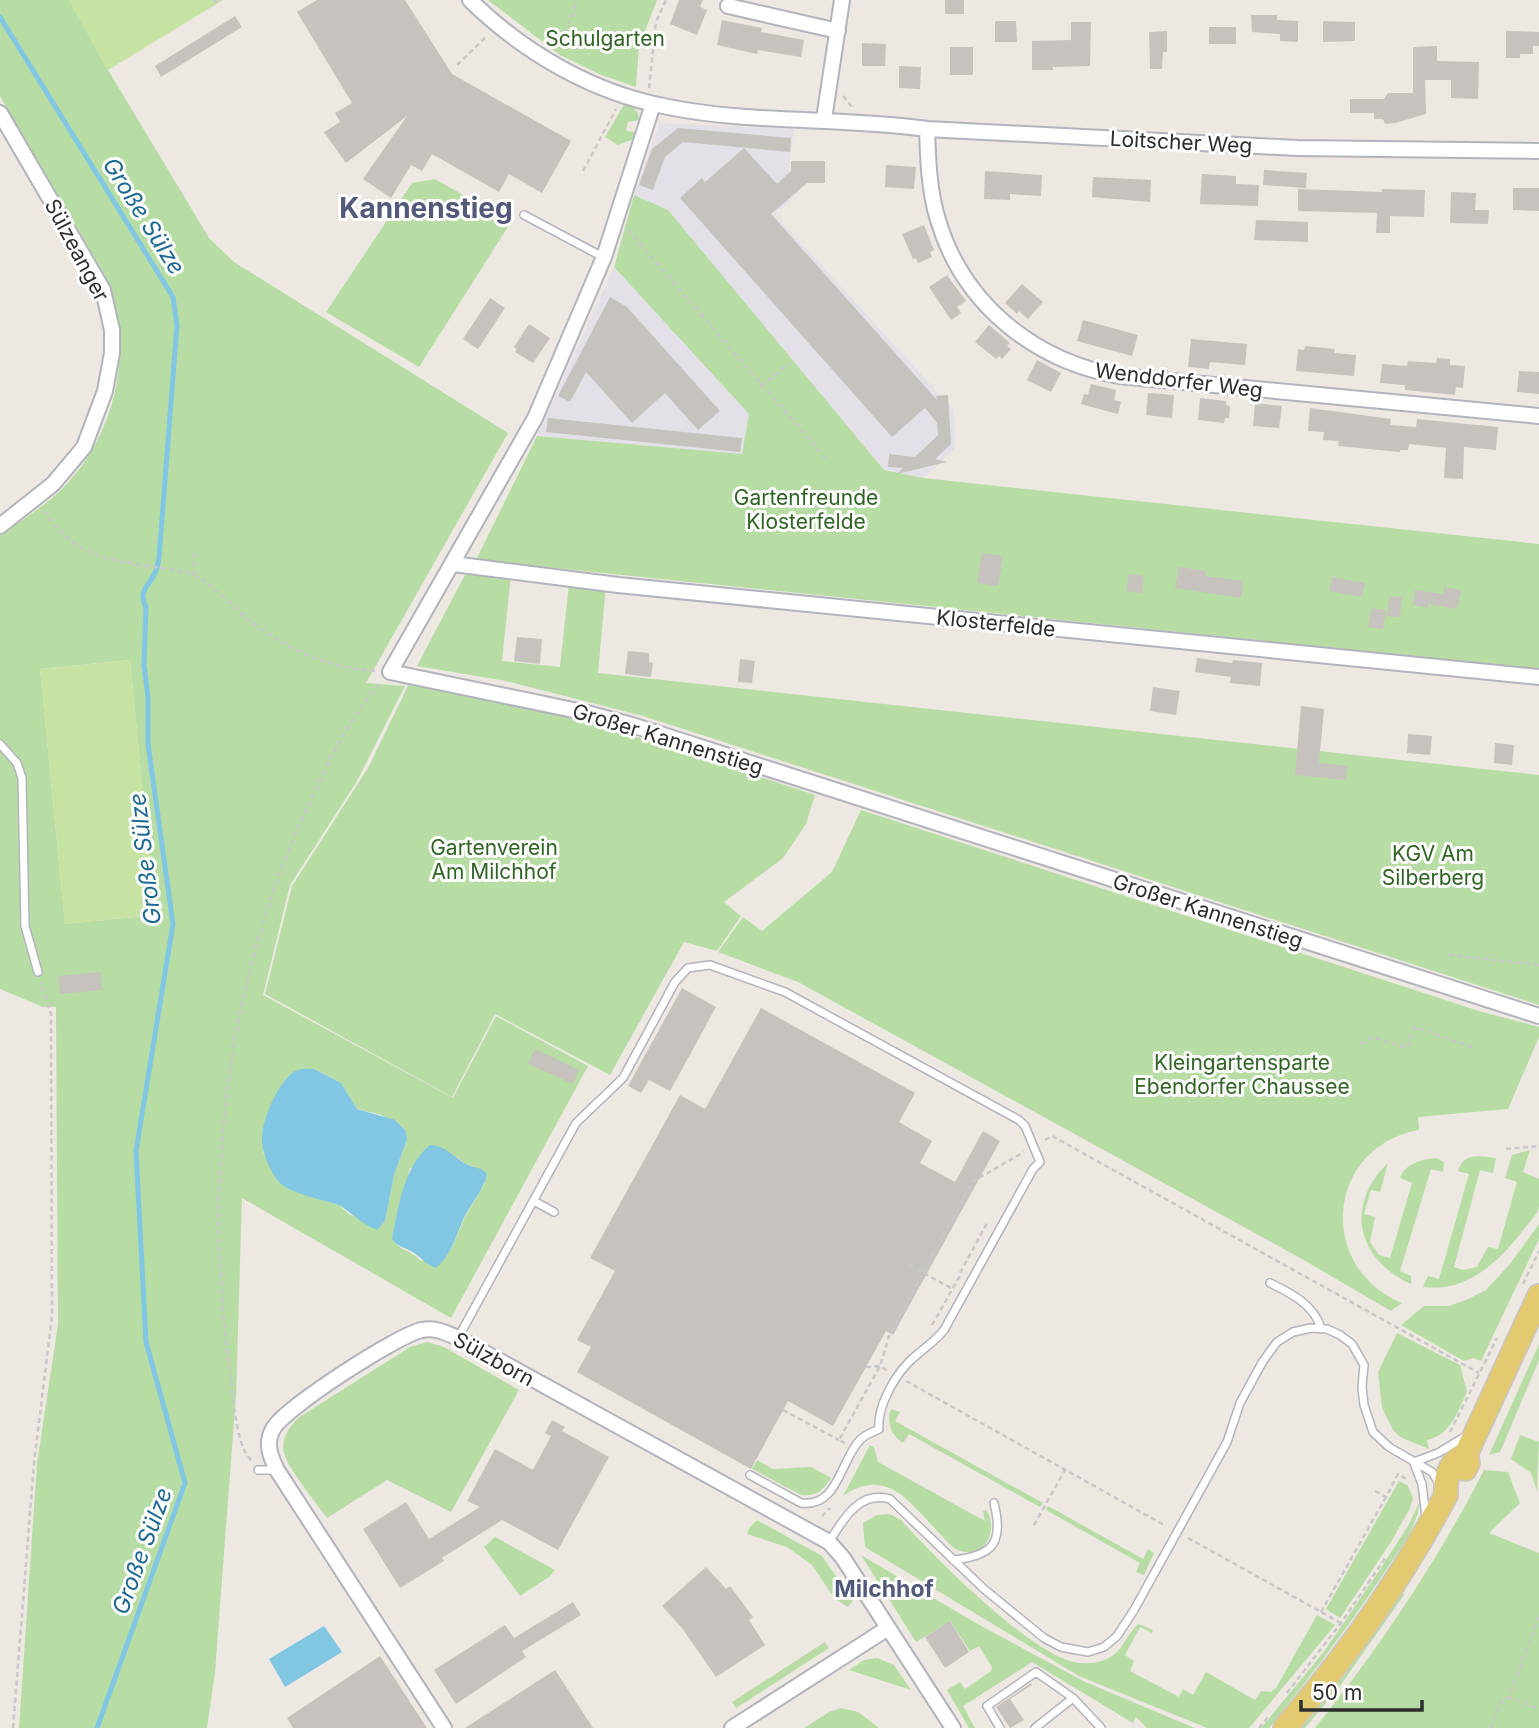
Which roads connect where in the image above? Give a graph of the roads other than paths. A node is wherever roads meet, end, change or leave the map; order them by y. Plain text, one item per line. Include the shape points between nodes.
1 (470, 0) edge
2 (842, 0) edge
3 (728, 6) dead end
4 (838, 31) junction
5 (653, 104) junction
6 (0, 113) edge
7 (824, 120) junction
8 (927, 129) junction
9 (1539, 150) edge
10 (524, 215) dead end
11 (604, 257) junction
12 (1539, 416) edge
13 (0, 526) edge
14 (453, 564) junction
15 (1539, 677) edge
16 (0, 744) edge
17 (38, 972) road end
18 (1539, 1016) edge
19 (534, 1201) junction
20 (554, 1212) dead end
21 (1270, 1283) dead end
22 (1530, 1292) edge
23 (1321, 1328) junction
24 (458, 1339) junction
25 (1480, 1424) junction
26 (1414, 1462) junction
27 (750, 1475) dead end
28 (1446, 1495) junction
29 (994, 1503) dead end
30 (1427, 1528) junction
31 (829, 1542) junction
32 (953, 1560) junction
33 (888, 1628) junction
34 (1073, 1698) junction
35 (1279, 1720) edge
36 (444, 1728) edge
37 (732, 1728) edge
38 (953, 1728) edge
39 (1000, 1728) edge
40 (1035, 1728) edge
41 (1101, 1728) edge

1 - 5 street, Loitscher Weg via 550,62 589,83
2 - 4 street
3 - 4 street
4 - 7 street
5 - 7 street, Loitscher Weg via 710,114
5 - 11 street
6 - 13 street, Sülzeanger via 97,281 112,330 109,372 84,447 35,500
7 - 8 street, Loitscher Weg
8 - 9 street, Loitscher Weg via 1297,148
8 - 12 street, Wenddorfer Weg via 935,211 958,266 1004,323 1056,357 1119,376
10 - 11 lane
11 - 14 street via 536,418
14 - 15 street, Klosterfelde via 618,585
14 - 18 street, Großer Kannenstieg via 390,672 632,725
16 - 17 lane via 17,762 22,778 25,926
19 - 20 lane
19 - 24 lane
19 - 27 lane via 576,1123 623,1078 674,982 688,968 710,965 785,992 1025,1126 1040,1162 944,1330 898,1376 880,1410 879,1429 860,1439 827,1497 801,1503
21 - 23 lane via 1311,1308
22 - 25 main road
23 - 26 lane via 1334,1331 1357,1350 1364,1365 1364,1405 1373,1432
23 - 32 lane via 1303,1329 1278,1342 1263,1361 1240,1403 1227,1442 1177,1532 1122,1630 1104,1647 1088,1652 1044,1638
24 - 31 street, Sülzborn
24 - 36 street, Sülzborn via 438,1330 409,1334 291,1409 276,1423 266,1470
25 - 26 lane via 1456,1444
25 - 28 main road via 1466,1454 1455,1459 1445,1481
26 - 28 lane via 1433,1472
26 - 30 lane via 1422,1484
28 - 30 main road
29 - 32 lane via 997,1534 990,1549 974,1558
30 - 35 main road via 1346,1651
31 - 32 lane via 851,1509 862,1501 890,1499
31 - 33 street, Sülzborn
33 - 37 street
33 - 38 street, Sülzborn
34 - 39 lane via 1036,1672 987,1706
34 - 40 lane
34 - 41 lane

